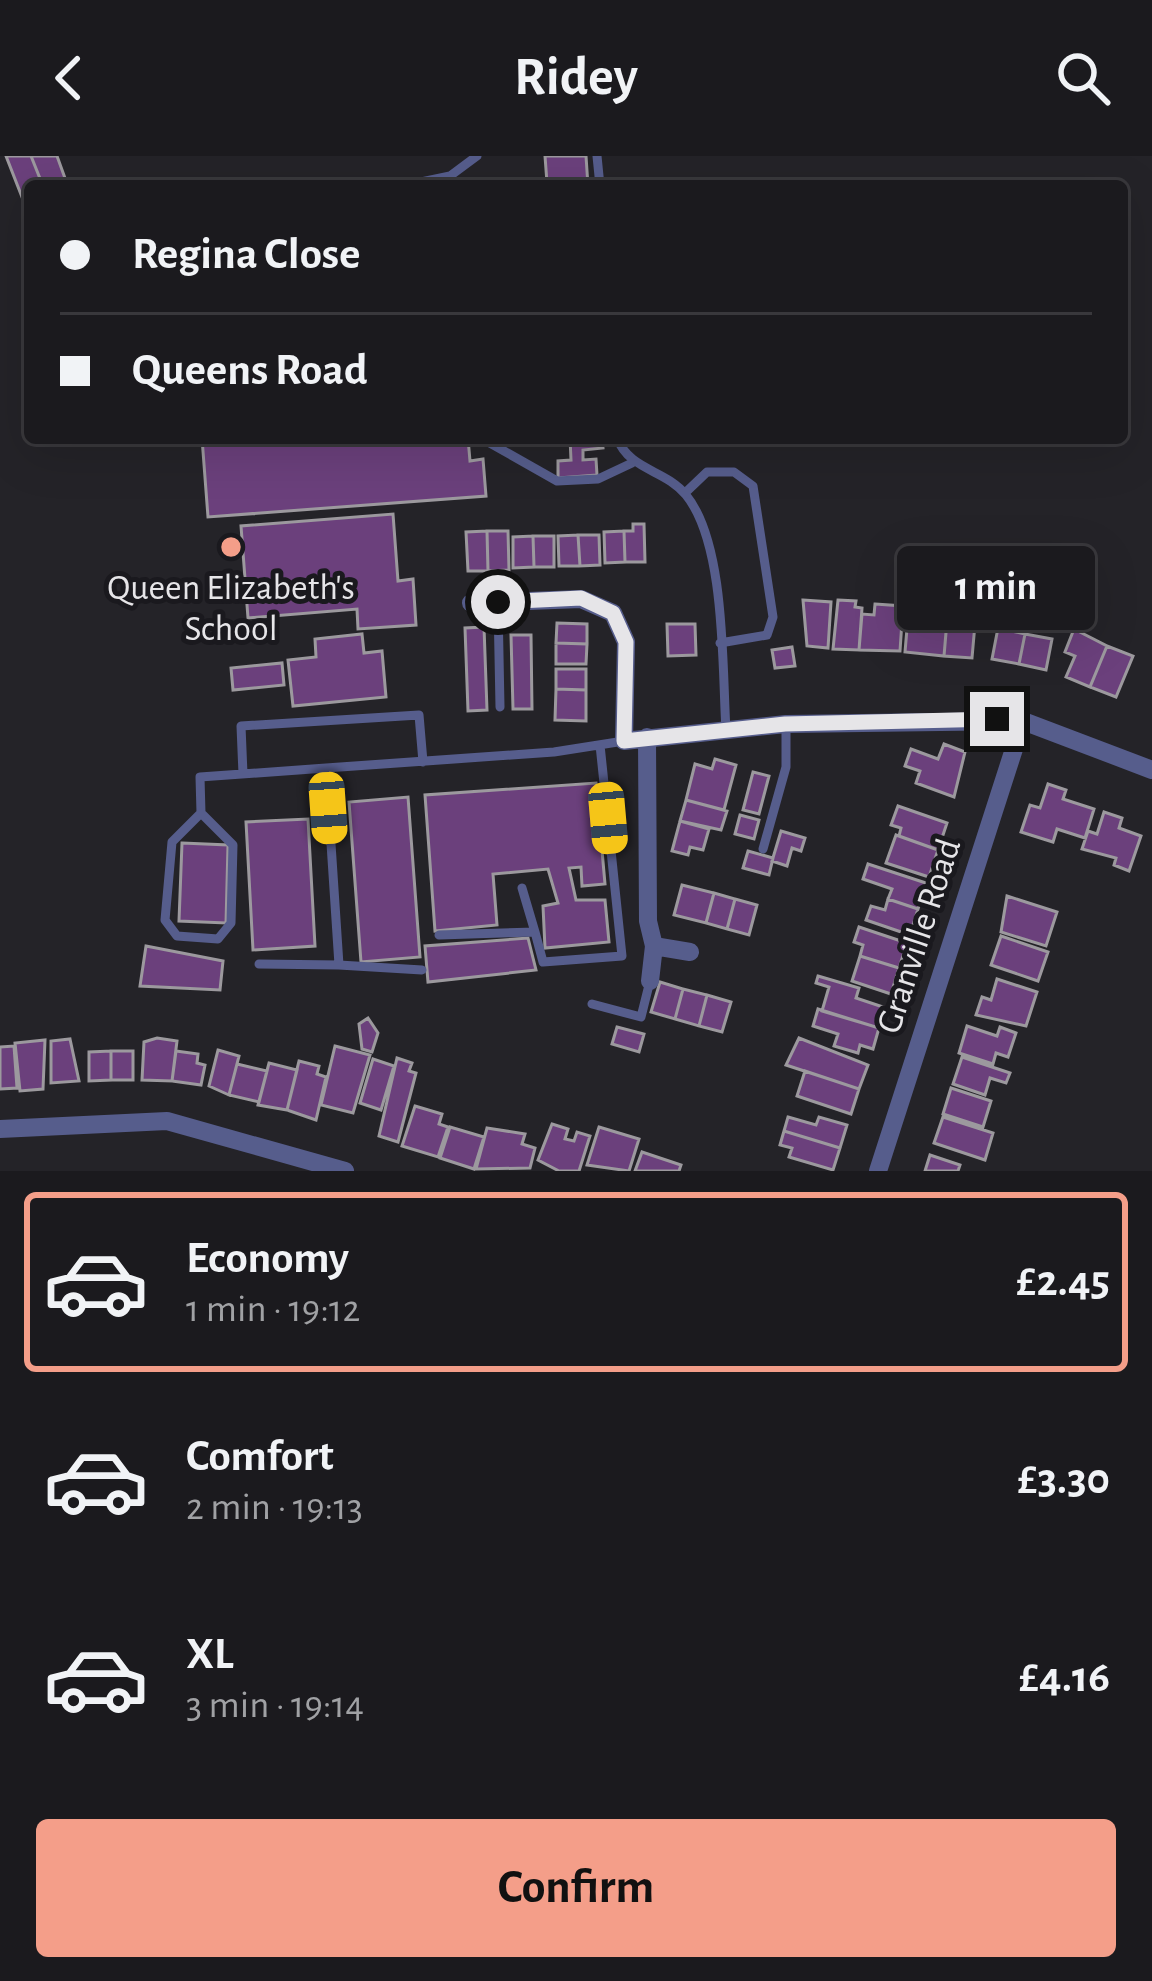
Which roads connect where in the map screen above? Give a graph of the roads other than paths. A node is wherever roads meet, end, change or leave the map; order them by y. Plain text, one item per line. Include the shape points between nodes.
1 (477, 156) edge
2 (451, 180) edge
3 (492, 444) edge
4 (620, 444) edge
5 (632, 463) junction
6 (685, 493) junction
7 (498, 602) junction
8 (471, 603) dead end
9 (720, 643) junction
10 (500, 707) dead end
11 (1023, 721) junction
12 (785, 724) junction
13 (726, 730) junction
14 (647, 737) junction
15 (624, 741) junction
16 (600, 746) junction
17 (423, 762) junction
18 (326, 768) junction
19 (1152, 770) edge
20 (243, 774) junction
21 (201, 813) junction
22 (763, 849) dead end
23 (522, 888) dead end
24 (535, 932) junction
25 (439, 935) dead end
26 (654, 946) junction
27 (690, 952) dead end
28 (259, 964) dead end
29 (339, 965) junction
30 (422, 970) dead end
31 (650, 981) joint
32 (592, 1004) dead end
33 (0, 1130) edge
34 (345, 1171) edge
35 (878, 1171) edge

1 - 2 lane
3 - 5 lane via 557,481 598,479
4 - 5 lane
5 - 6 lane
6 - 9 lane via 704,538
6 - 9 lane via 707,472 734,472 753,486 773,617 767,635
7 - 8 street
7 - 10 lane
7 - 15 street via 581,598 613,613 626,642
9 - 13 lane
11 - 12 street
11 - 19 street
11 - 35 street, Granville Road
12 - 13 street
12 - 22 lane via 786,767
13 - 14 street
14 - 15 street
14 - 26 street via 644,857
15 - 16 lane
16 - 17 lane
16 - 24 lane via 622,956 543,962
17 - 18 lane
17 - 20 lane via 419,715 241,727
18 - 20 lane
18 - 29 lane
20 - 21 lane via 200,777
21 - 21 lane via 233,845 231,923 218,939 177,936 165,920 172,842
23 - 24 lane
24 - 25 lane
26 - 27 street
26 - 31 street
28 - 29 lane
29 - 30 lane
31 - 32 lane via 641,1017
33 - 34 street via 167,1121

